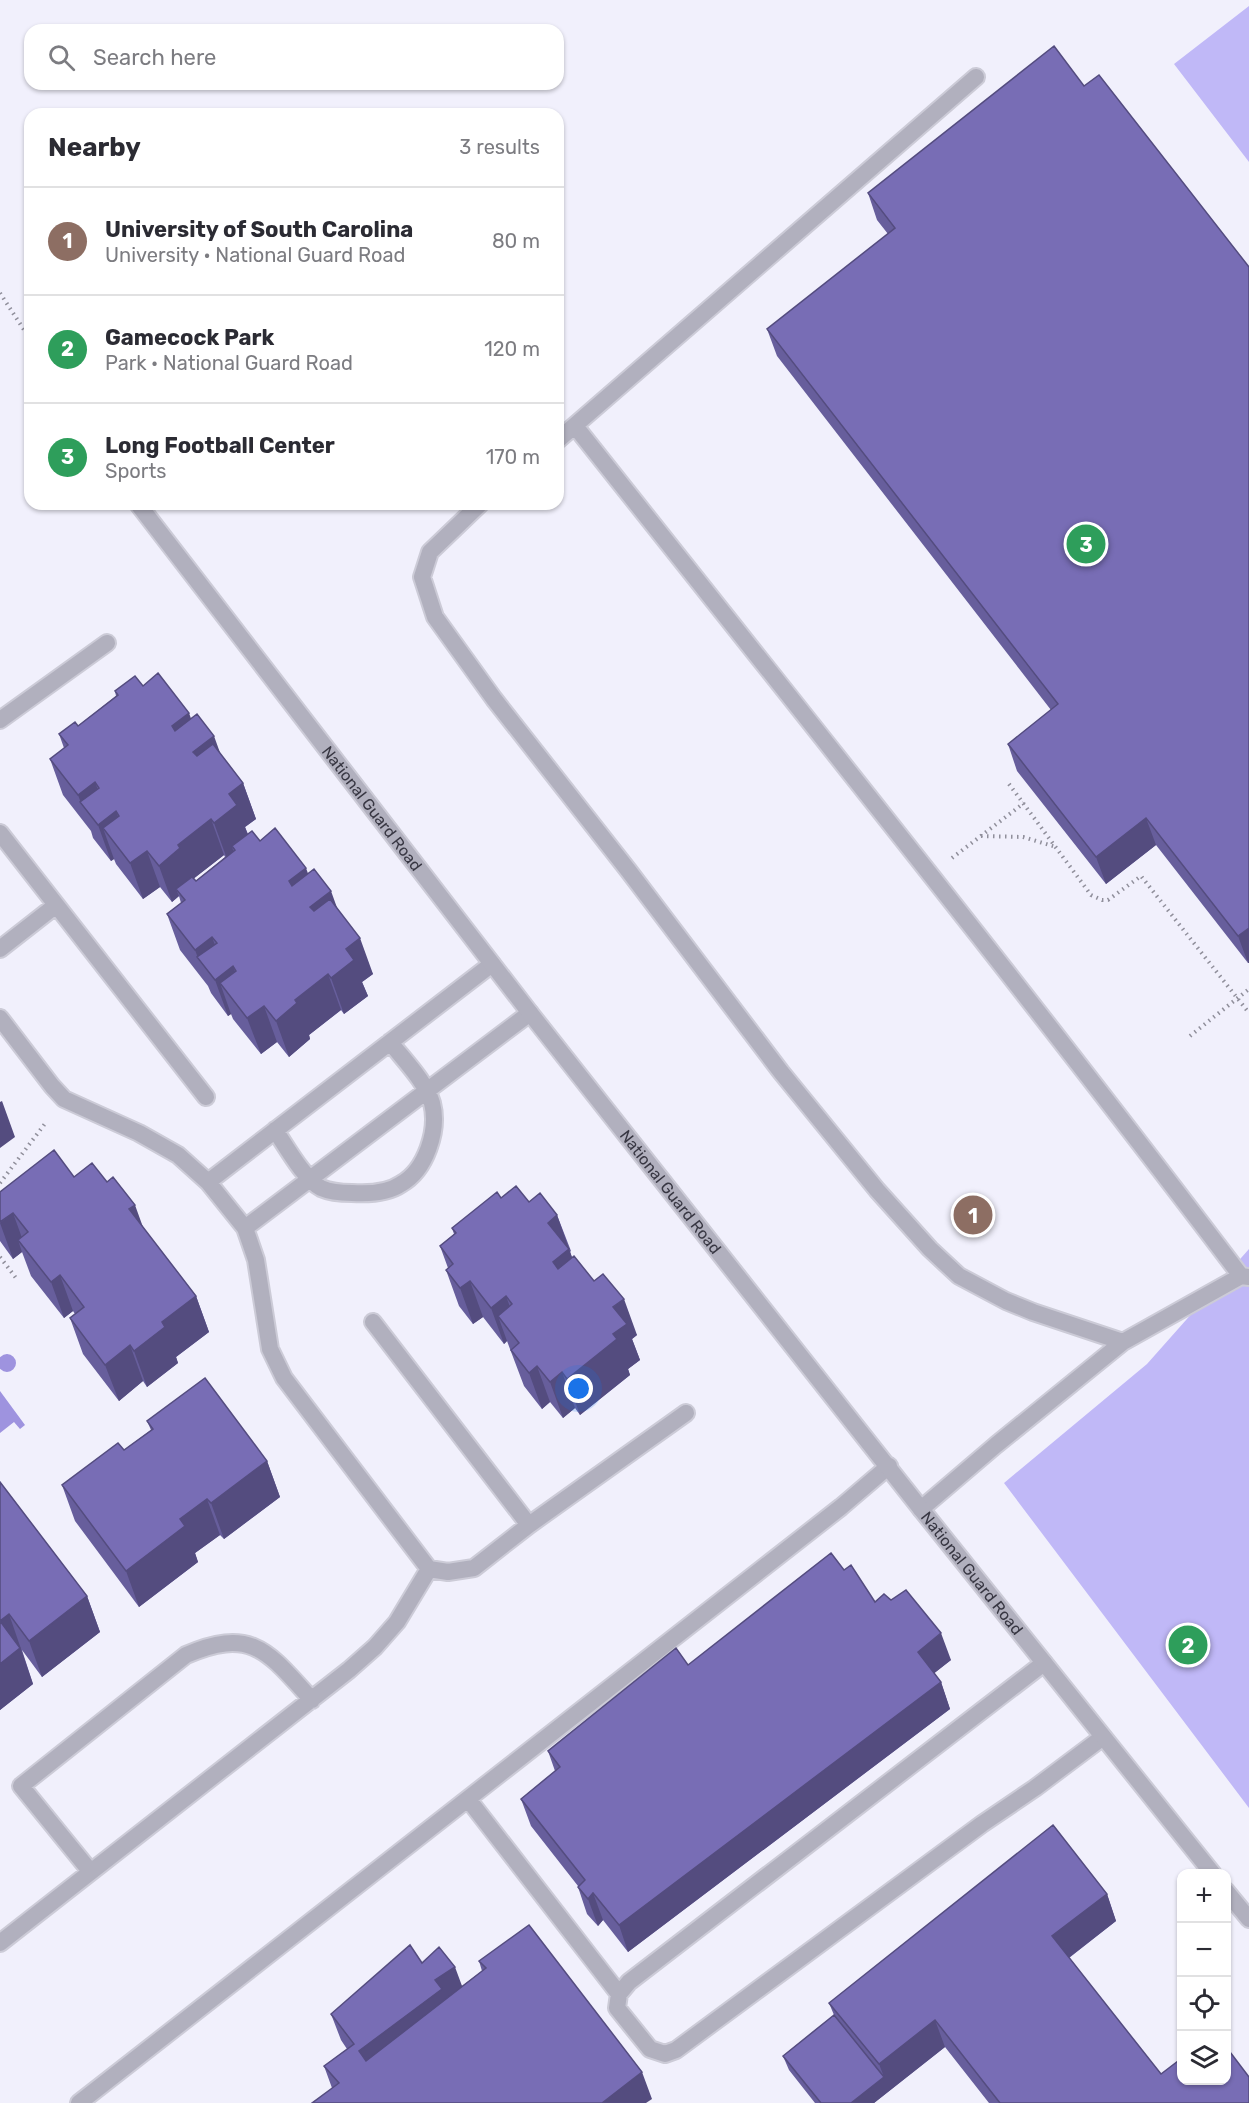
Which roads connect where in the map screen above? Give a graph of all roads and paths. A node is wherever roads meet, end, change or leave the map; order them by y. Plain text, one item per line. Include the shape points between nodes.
1 (976, 77) dead end
2 (0, 292) edge
3 (24, 330) edge
4 (575, 426) junction
5 (564, 435) edge
6 (143, 510) edge
7 (474, 510) edge
8 (107, 643) dead end
9 (0, 720) edge
10 (1009, 784) dead end
11 (1024, 803) junction
12 (0, 832) edge
13 (981, 836) junction
14 (1058, 848) junction
15 (930, 875) junction
16 (55, 906) junction
17 (0, 949) edge
18 (492, 964) junction
19 (1249, 989) edge
20 (1237, 998) junction
21 (530, 1013) junction
22 (1249, 1013) edge
23 (0, 1017) edge
24 (1190, 1036) dead end
25 (390, 1042) junction
26 (427, 1091) junction
27 (206, 1097) dead end
28 (64, 1099) junction
29 (275, 1130) junction
30 (310, 1179) junction
31 (208, 1182) junction
32 (0, 1183) edge
33 (245, 1228) junction
34 (0, 1257) edge
35 (1245, 1277) edge
36 (16, 1278) dead end
37 (373, 1322) dead end
38 (1123, 1342) junction
39 (686, 1413) dead end
40 (889, 1466) junction
41 (921, 1509) junction
42 (529, 1525) junction
43 (429, 1569) junction
44 (1044, 1663) junction
45 (312, 1700) junction
46 (1103, 1737) junction
47 (468, 1799) junction
48 (1209, 1869) edge
49 (90, 1871) junction
50 (1231, 1896) edge
51 (1249, 1919) edge
52 (0, 1942) edge
53 (619, 1994) junction
54 (79, 2103) edge

1 - 4 street
2 - 3 path
4 - 5 street
4 - 15 street
6 - 18 street, National Guard Road
7 - 38 street via 430,552 422,577 435,617 781,1072 877,1190 959,1276 1006,1301
8 - 9 street
10 - 11 path
11 - 13 path
11 - 14 path
12 - 16 street
13 - 14 path via 1023,837
13 - 15 path
14 - 20 path via 1091,895 1102,900 1114,898 1142,876
15 - 35 street
16 - 17 street
16 - 27 street
18 - 21 street, National Guard Road
18 - 25 street
19 - 20 path
20 - 22 path
20 - 24 path
21 - 26 street
21 - 40 street, National Guard Road
23 - 28 street
25 - 26 street
25 - 29 street
26 - 30 street
26 - 30 street via 432,1104 432,1136 418,1169 401,1185 362,1194 338,1193 321,1188
28 - 31 street via 162,1145
28 - 32 path
29 - 30 street
29 - 31 street
30 - 33 street
31 - 33 street
33 - 43 street via 256,1260 270,1348 284,1378
34 - 36 path
35 - 38 street
37 - 42 street
38 - 41 street
39 - 42 street
40 - 41 street, National Guard Road
40 - 47 street
41 - 44 street, National Guard Road
42 - 43 street via 474,1568 448,1572
43 - 45 street via 397,1622 375,1647
44 - 46 street, National Guard Road
44 - 53 street via 629,1982
45 - 49 street
45 - 49 street via 277,1662 245,1643 206,1646 186,1655 21,1786
46 - 48 street, National Guard Road
46 - 53 street via 676,2050 665,2054 650,2049 617,2008
47 - 53 street
47 - 54 street
49 - 52 street
50 - 51 street

